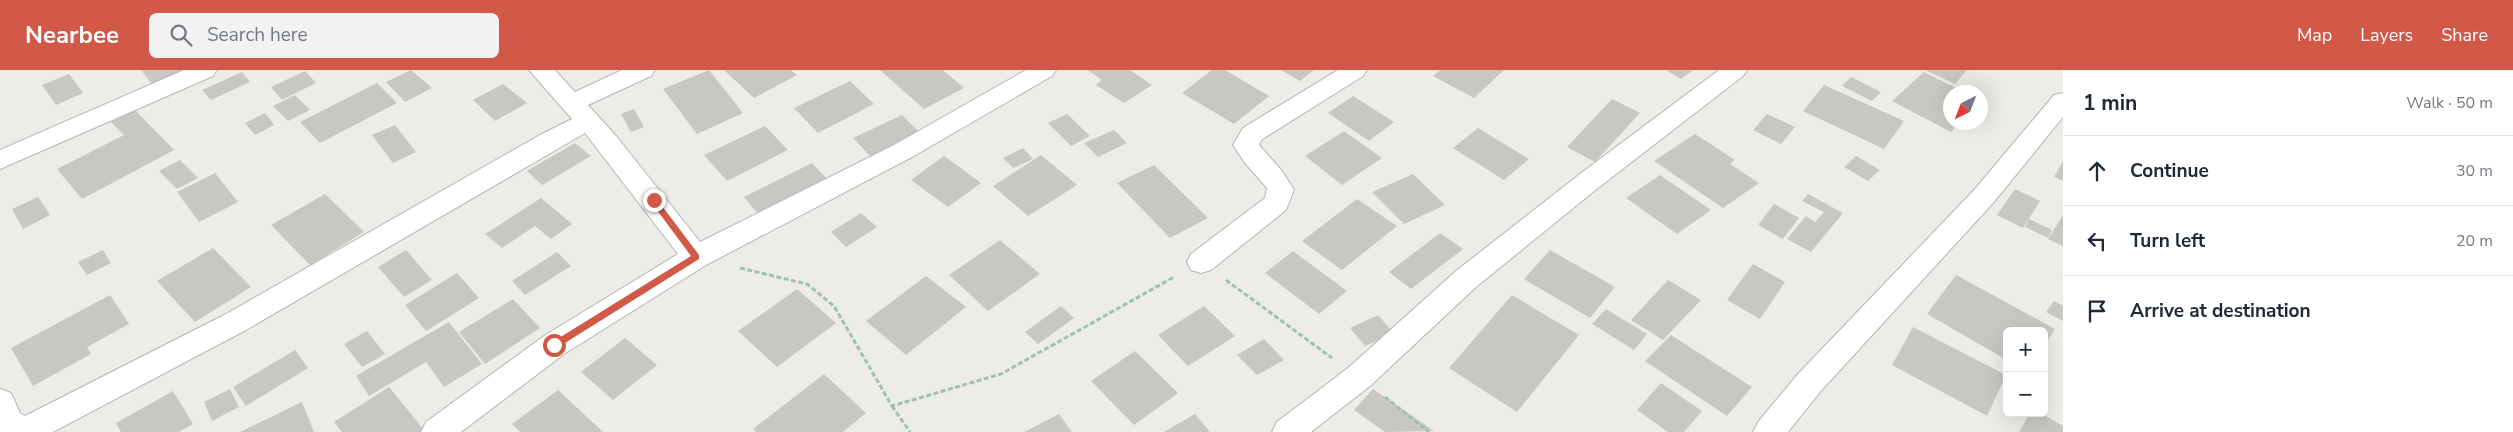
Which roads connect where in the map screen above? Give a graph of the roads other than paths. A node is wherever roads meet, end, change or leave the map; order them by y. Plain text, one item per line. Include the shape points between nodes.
1 (205, 70) edge
2 (541, 70) edge
3 (643, 70) edge
4 (1044, 70) edge
5 (1355, 70) edge
6 (1735, 70) edge
7 (2063, 101) edge
8 (581, 112) junction
9 (0, 160) edge
10 (696, 257) junction
11 (1200, 262) road end
12 (0, 402) edge
13 (24, 432) edge
14 (437, 432) edge
15 (1288, 432) edge
16 (1769, 432) edge

1 - 9 street
2 - 8 street
3 - 8 street
4 - 10 street via 903,150
5 - 11 street via 1252,134 1246,145 1251,156 1276,179 1281,190 1277,203
6 - 15 street via 1466,278 1359,377
7 - 16 street via 1984,196 1808,383
8 - 10 street via 654,200
8 - 13 street via 548,141 236,322
10 - 14 street via 554,345
12 - 13 street via 8,422

